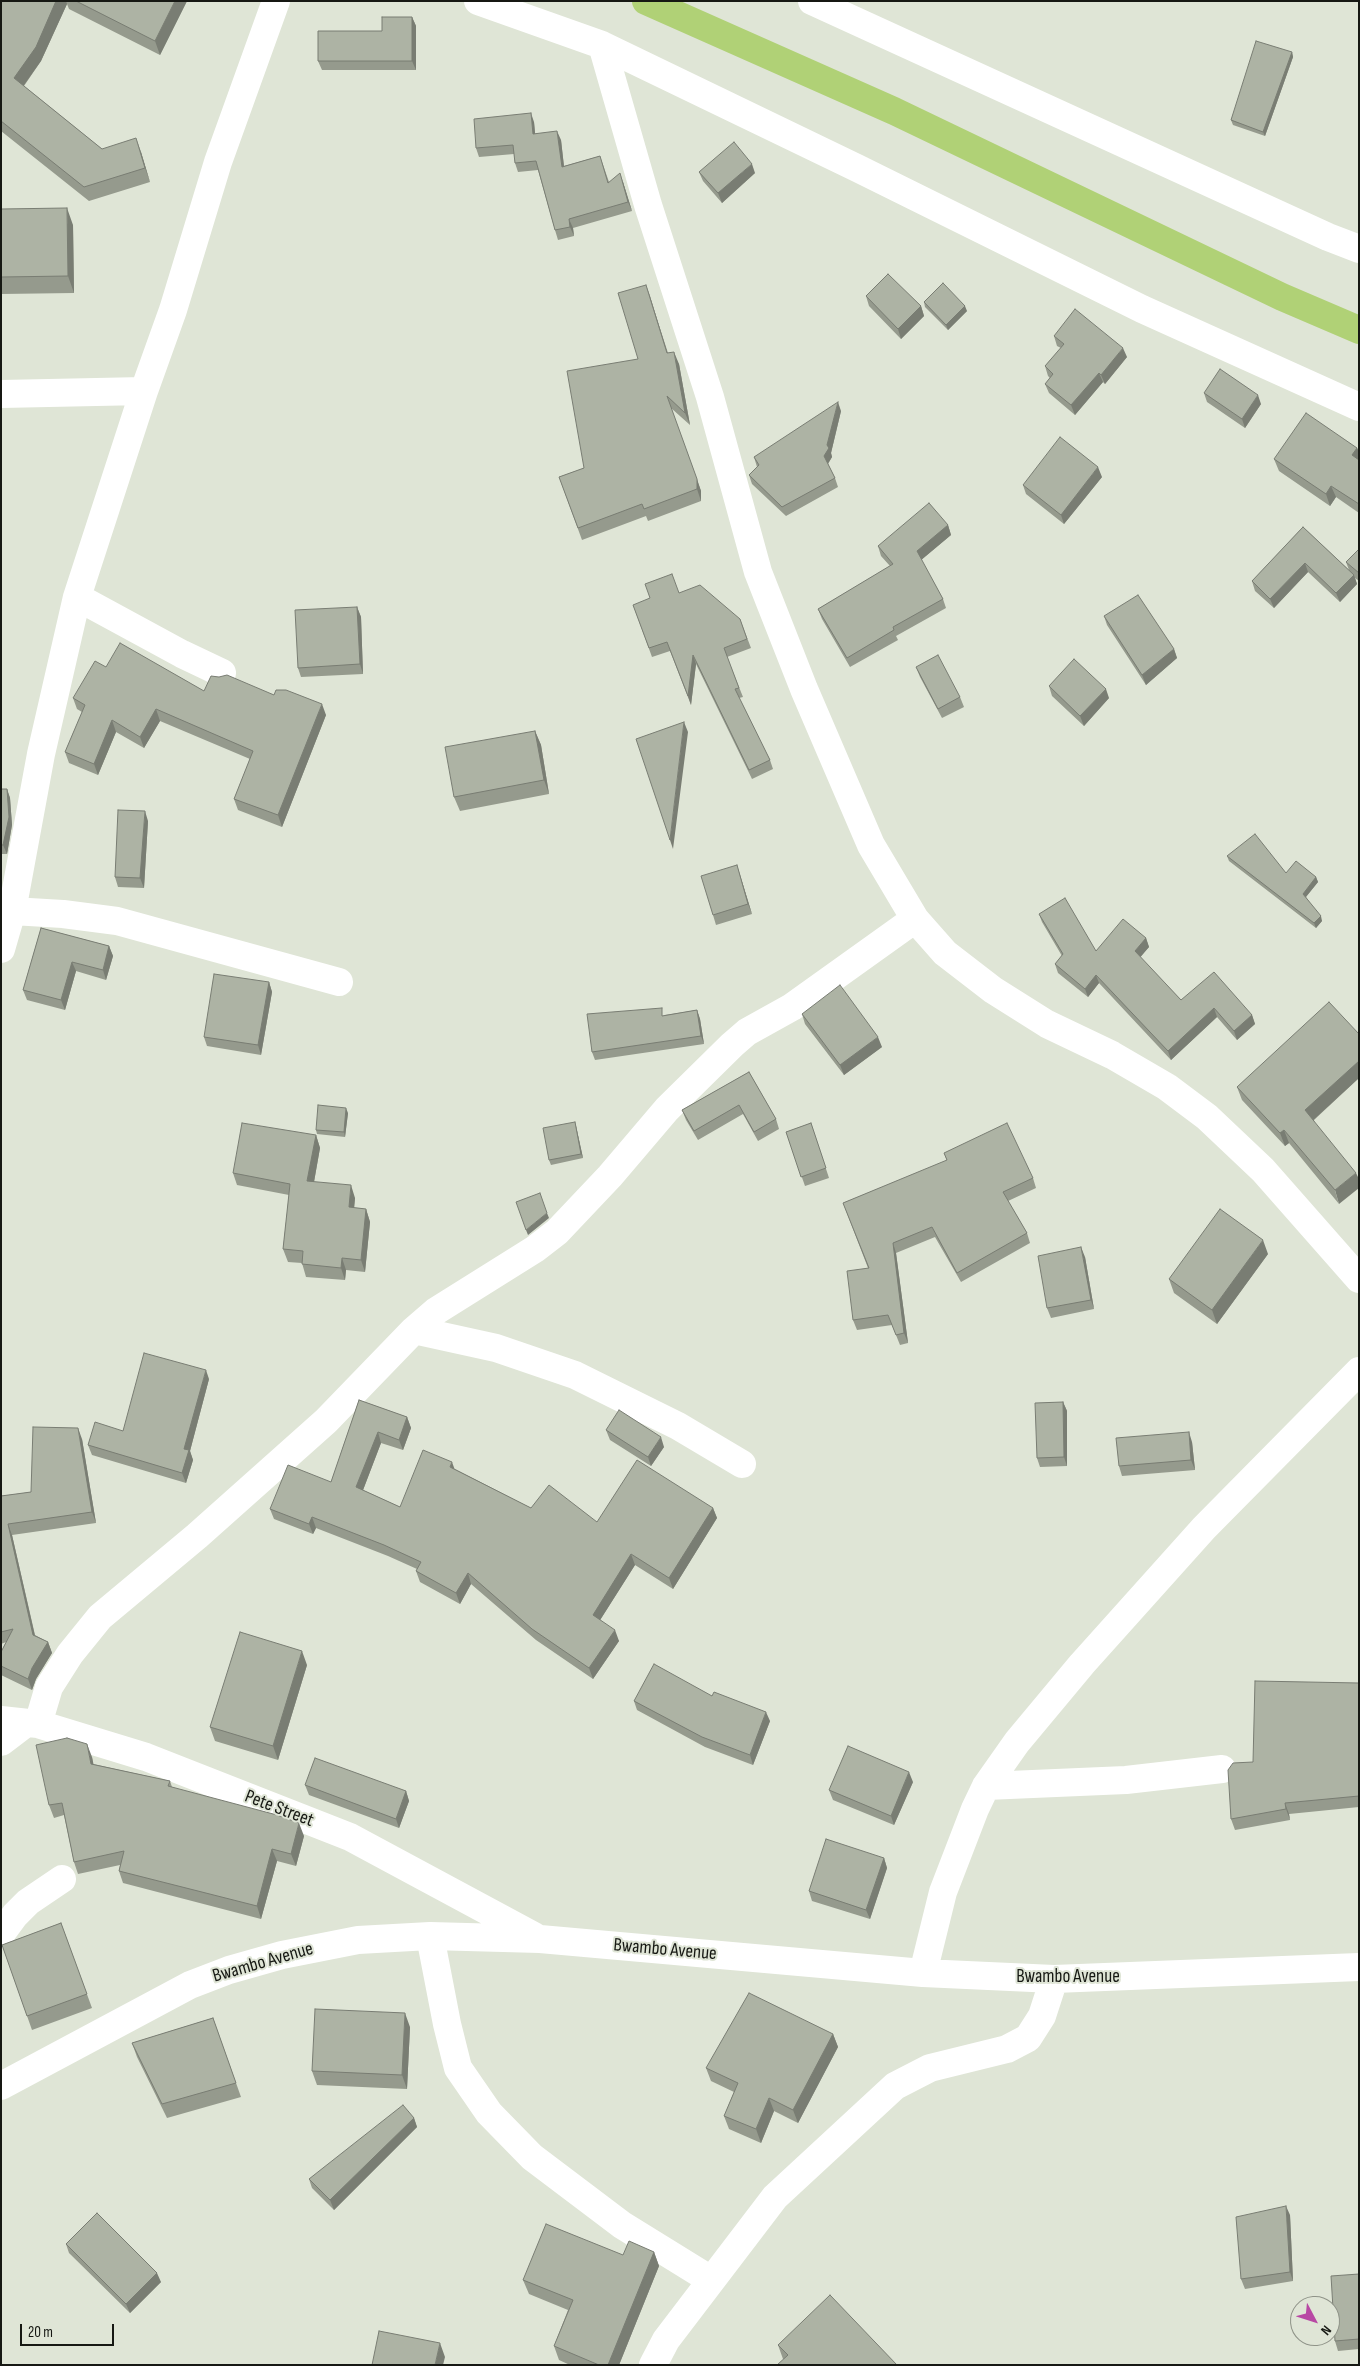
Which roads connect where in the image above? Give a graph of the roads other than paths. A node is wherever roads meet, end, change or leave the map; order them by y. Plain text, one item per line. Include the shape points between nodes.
1 (276, 1) edge
2 (478, 1) edge
3 (646, 1) edge
4 (812, 1) edge
5 (602, 45) junction
6 (1359, 248) edge
7 (1359, 330) edge
8 (144, 390) junction
9 (1, 394) edge
10 (1359, 407) edge
11 (77, 597) junction
12 (222, 673) dead end
13 (12, 911) junction
14 (916, 919) junction
15 (1, 949) edge
16 (339, 982) dead end
17 (1359, 1279) edge
18 (414, 1330) junction
19 (1359, 1371) edge
20 (742, 1464) dead end
21 (22, 1722) edge
22 (1, 1742) edge
23 (1222, 1768) dead end
24 (986, 1786) junction
25 (62, 1879) dead end
26 (1, 1934) edge
27 (430, 1936) junction
28 (540, 1939) junction
29 (1359, 1967) edge
30 (922, 1973) junction
31 (1054, 1979) junction
32 (1, 2086) edge
33 (711, 2280) junction
34 (653, 2365) edge

1 - 8 street via 218,162 173,310
2 - 5 street
3 - 7 highway via 894,111 1282,297
4 - 6 street via 1328,237
5 - 10 street via 1142,309
5 - 14 street via 648,205 710,397 758,572 804,689 872,845
8 - 9 street
8 - 11 street
11 - 12 street
11 - 13 street via 41,754
13 - 15 street
13 - 16 street via 116,922
14 - 17 street via 945,953 993,990 1047,1024 1112,1055 1167,1087 1207,1117 1263,1170
14 - 18 street via 792,1006 747,1032 667,1108 604,1183 557,1232 459,1295
18 - 20 street via 496,1348 575,1375 678,1426
18 - 21 street via 326,1421 100,1617
19 - 24 street via 1204,1528 1016,1742
21 - 22 street
21 - 28 street, Pete Street via 146,1757 350,1837
23 - 24 street via 1126,1780
24 - 30 street via 943,1892
25 - 26 street via 28,1902
27 - 28 street, Bwambo Avenue
27 - 32 street, Bwambo Avenue via 358,1940 282,1955 229,1970 190,1986
27 - 33 street via 458,2068 489,2113 532,2157 622,2225
28 - 30 street, Bwambo Avenue
29 - 31 street, Bwambo Avenue
30 - 31 street, Bwambo Avenue
31 - 33 street via 1042,2016 1028,2038 1008,2049 930,2068 895,2086 775,2197
33 - 34 street via 666,2340

